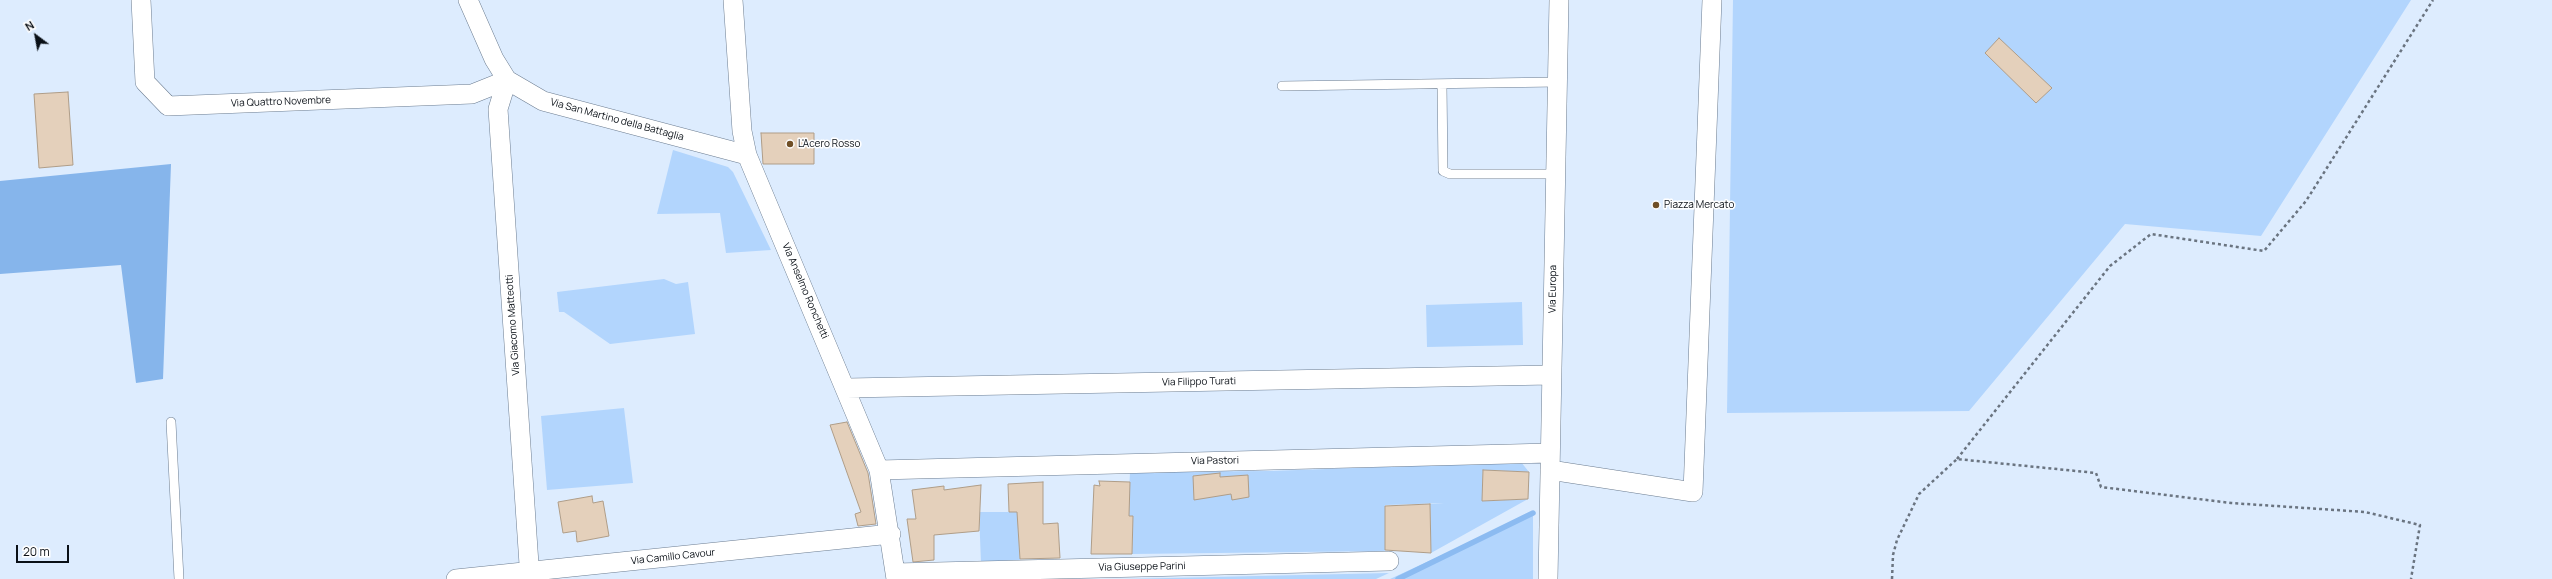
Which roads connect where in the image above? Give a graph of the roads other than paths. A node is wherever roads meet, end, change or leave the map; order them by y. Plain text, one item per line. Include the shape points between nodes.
1 (141, 0) edge
2 (468, 0) edge
3 (733, 0) edge
4 (1559, 0) edge
5 (1712, 0) edge
6 (507, 80) junction
7 (1558, 82) junction
8 (1442, 84) junction
9 (1282, 86) dead end
10 (747, 155) junction
11 (1556, 174) junction
12 (1551, 375) junction
13 (846, 388) junction
14 (171, 422) dead end
15 (1550, 461) junction
16 (879, 470) junction
17 (891, 534) junction
18 (1389, 561) dead end
19 (531, 575) edge
20 (896, 576) edge
21 (179, 579) edge
22 (456, 579) edge
23 (1548, 579) edge

1 - 6 street, Via Quattro Novembre via 145,82 168,106 472,94
2 - 6 street, Via San Martino della Battaglia via 494,59
3 - 10 street, Via Anselmo Ronchetti via 742,130
4 - 7 street, Via Europa
5 - 15 street via 1693,492
6 - 10 street, Via San Martino della Battaglia via 543,101
6 - 19 street, Via Giacomo Matteotti via 498,109
7 - 8 lane
7 - 11 street, Via Europa
8 - 9 lane
8 - 11 lane via 1443,171 1450,174
10 - 13 street, Via Anselmo Ronchetti
11 - 12 street, Via Europa
12 - 13 street, Via Filippo Turati
12 - 15 street, Via Europa
13 - 16 street, Via Anselmo Ronchetti
14 - 21 lane
15 - 16 street, Via Pastori
15 - 23 street, Via Europa
16 - 17 street, Via Anselmo Ronchetti
17 - 19 street, Via Camillo Cavour
17 - 20 street, Via Anselmo Ronchetti
18 - 20 street, Via Giuseppe Parini
19 - 22 street, Via Camillo Cavour

